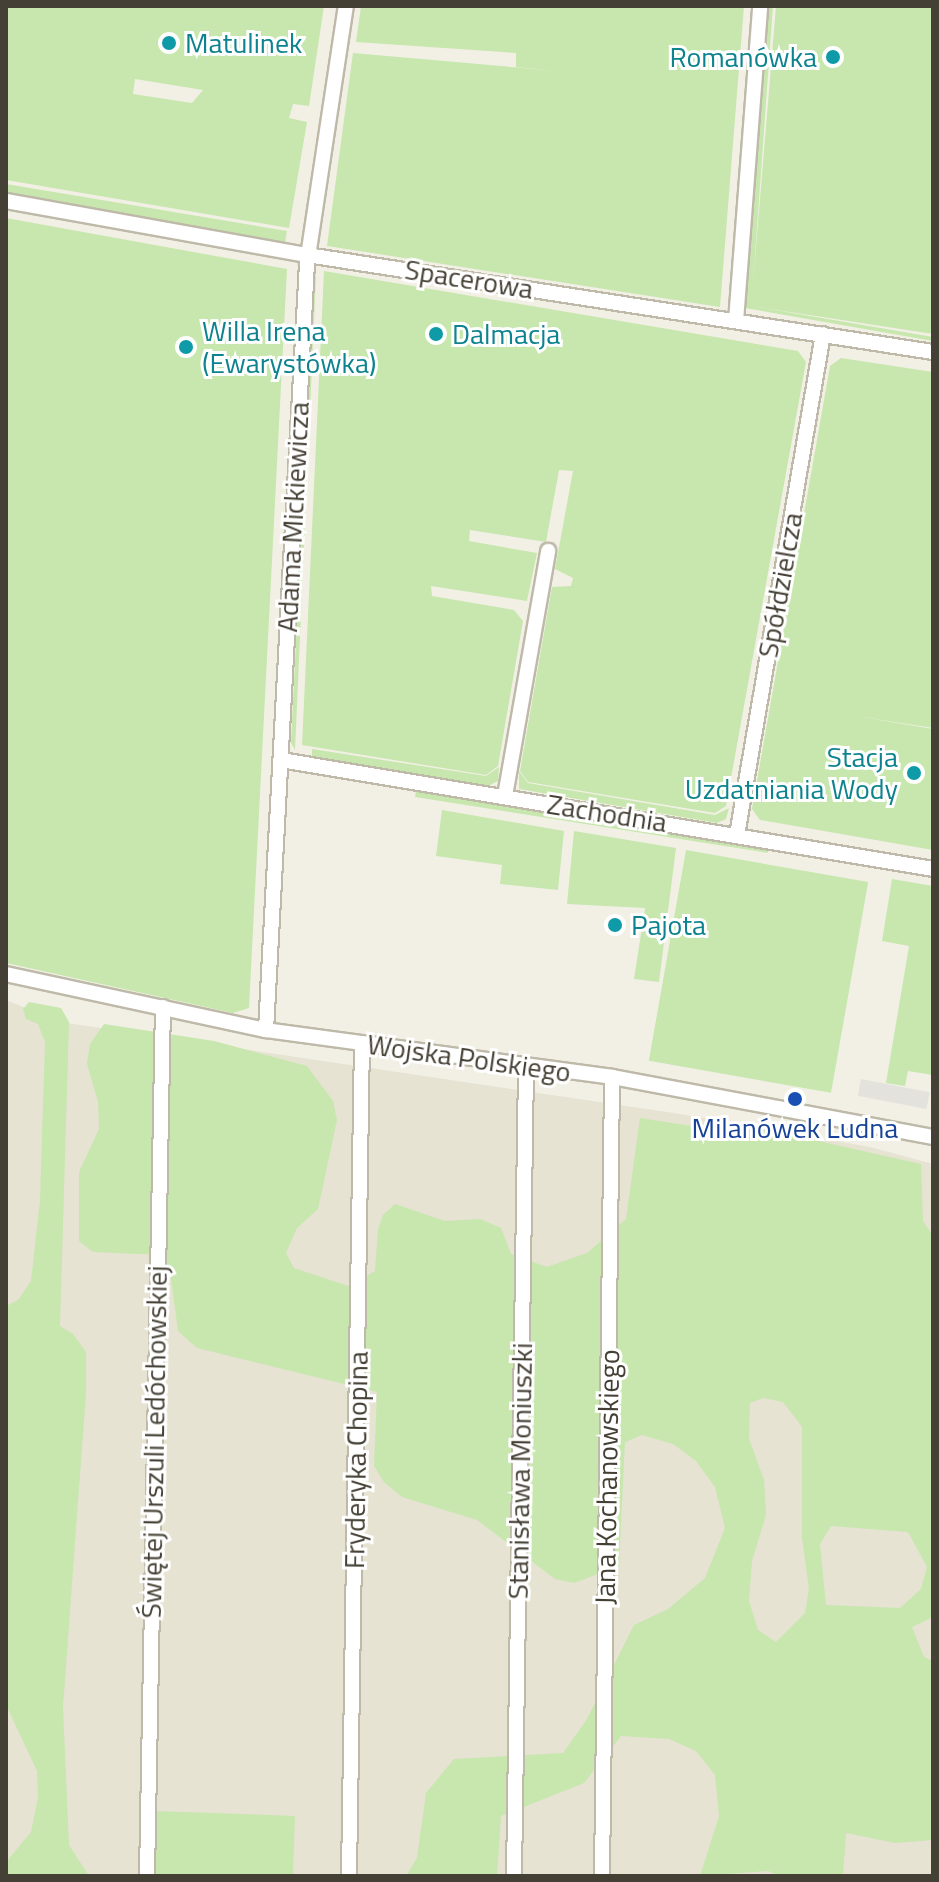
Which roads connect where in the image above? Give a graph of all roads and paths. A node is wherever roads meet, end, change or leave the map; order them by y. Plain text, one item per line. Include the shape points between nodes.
1 (346, 6) edge
2 (760, 6) edge
3 (6, 201) edge
4 (307, 255) junction
5 (736, 321) junction
6 (823, 334) junction
7 (933, 352) edge
8 (548, 551) dead end
9 (281, 760) junction
10 (505, 796) junction
11 (737, 835) junction
12 (933, 869) edge
13 (6, 974) edge
14 (163, 1007) junction
15 (266, 1030) junction
16 (362, 1043) junction
17 (526, 1066) junction
18 (612, 1077) junction
19 (933, 1137) edge
20 (147, 1876) edge
21 (349, 1876) edge
22 (514, 1876) edge
23 (602, 1876) edge

1 - 4 street, Adama Mickiewicza
2 - 5 street
3 - 4 street, Spacerowa
4 - 5 street, Spacerowa
4 - 9 street, Adama Mickiewicza
5 - 6 street, Spacerowa
6 - 7 street, Spacerowa
6 - 11 street, Spółdzielcza
8 - 10 street
9 - 10 street, Zachodnia
9 - 15 street, Adama Mickiewicza
10 - 11 street, Zachodnia
11 - 12 street, Zachodnia
13 - 14 street, Wojska Polskiego
14 - 15 street, Wojska Polskiego
14 - 20 street, Świętej Urszuli Ledóchowskiej
15 - 16 street, Wojska Polskiego
16 - 17 street, Wojska Polskiego
16 - 21 street, Fryderyka Chopina
17 - 18 street, Wojska Polskiego
17 - 22 street, Stanisława Moniuszki
18 - 19 street, Wojska Polskiego
18 - 23 street, Jana Kochanowskiego

